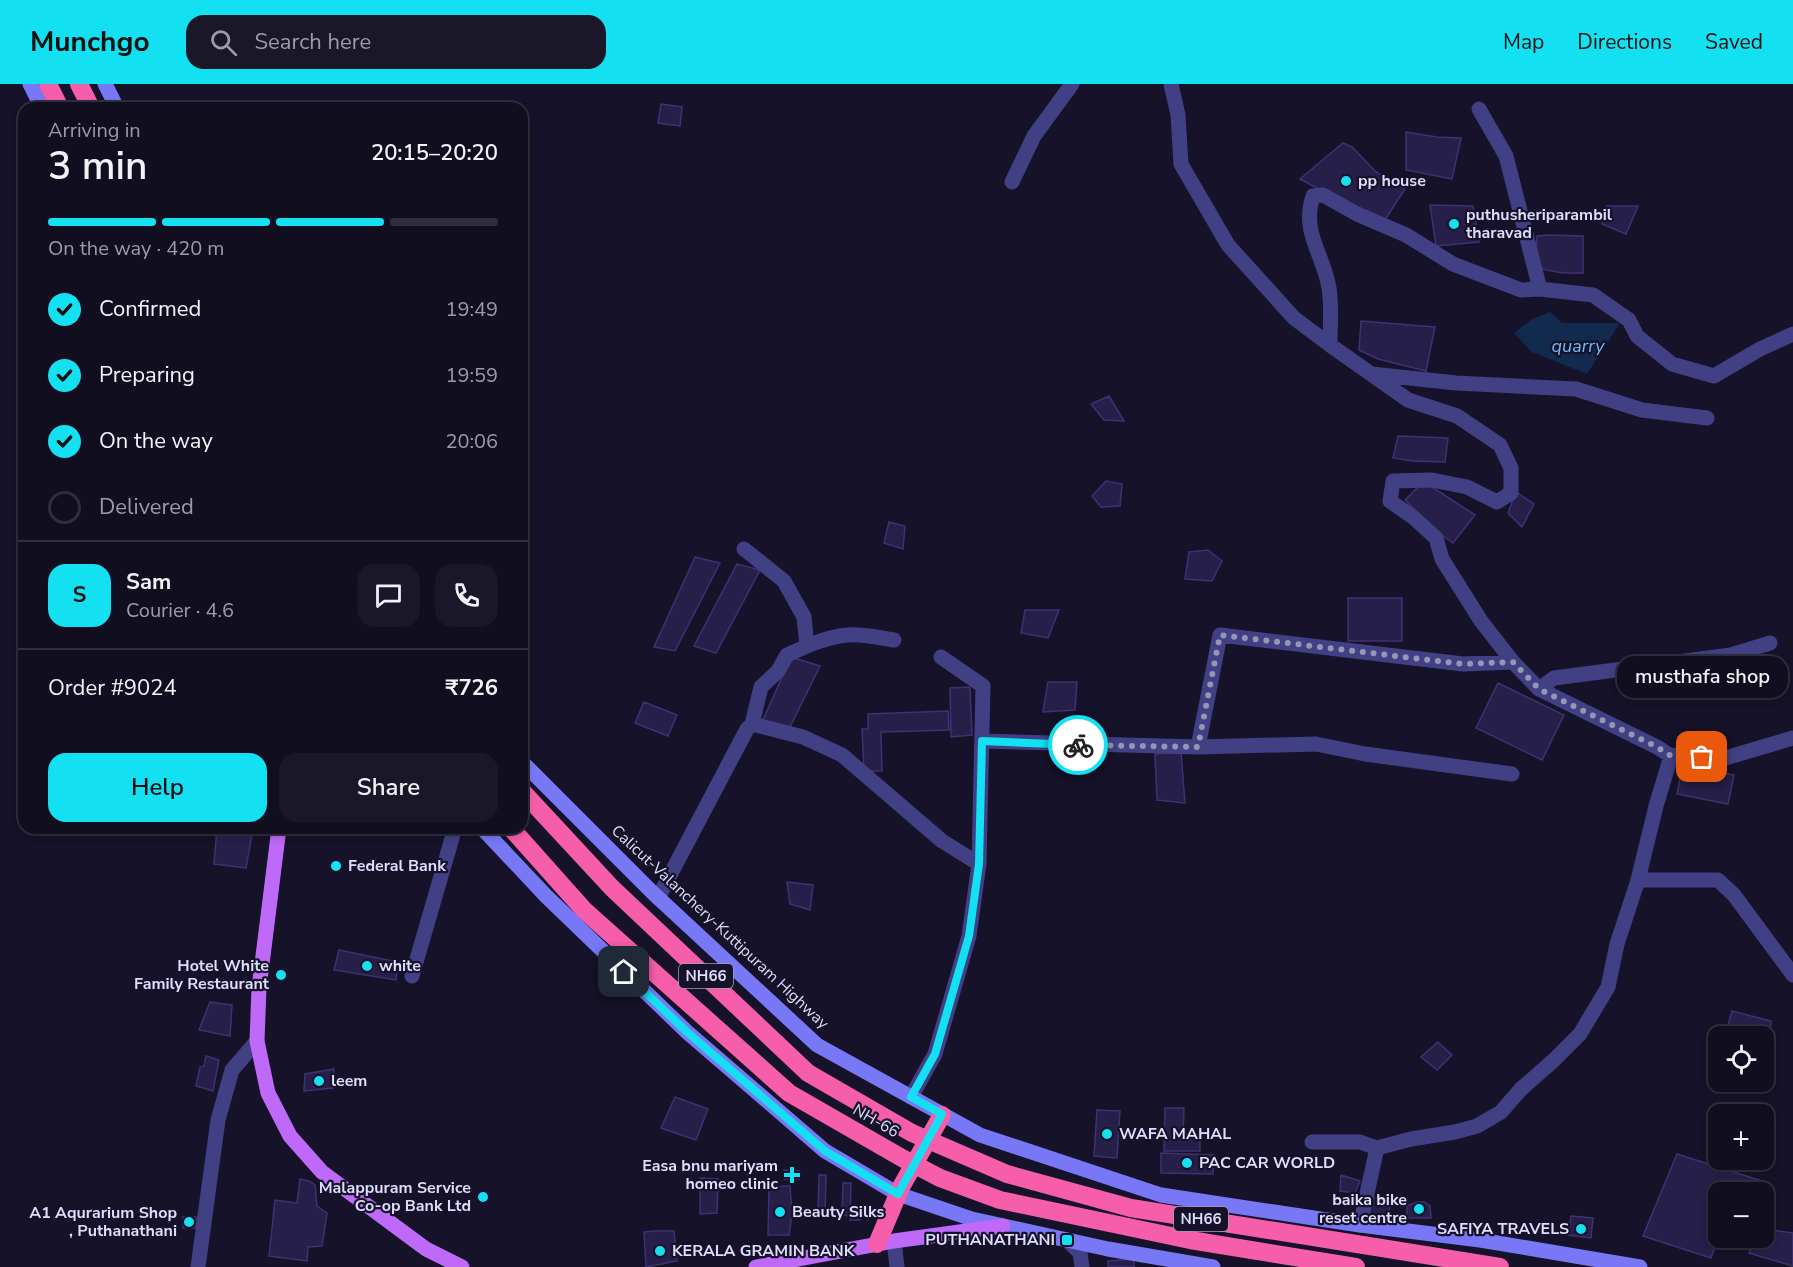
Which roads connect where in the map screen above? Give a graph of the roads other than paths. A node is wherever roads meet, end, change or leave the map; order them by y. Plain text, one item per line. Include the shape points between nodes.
1 (30, 84) edge
2 (48, 84) edge
3 (79, 84) edge
4 (105, 84) edge
5 (1072, 84) edge
6 (1171, 84) edge
7 (39, 102) edge
8 (57, 102) edge
9 (88, 102) edge
10 (114, 102) edge
11 (1479, 109) dead end
12 (1011, 182) dead end
13 (1540, 289) junction
14 (1792, 335) edge
15 (1330, 345) junction
16 (1369, 374) junction
17 (1707, 418) dead end
18 (744, 549) dead end
19 (894, 640) dead end
20 (1770, 643) dead end
21 (807, 646) junction
22 (941, 657) dead end
23 (1513, 662) junction
24 (1539, 689) junction
25 (752, 724) junction
26 (1793, 738) edge
27 (982, 741) junction
28 (1198, 747) junction
29 (1671, 756) junction
30 (528, 768) edge
31 (1512, 774) dead end
32 (528, 797) edge
33 (278, 834) edge
34 (453, 834) edge
35 (488, 834) edge
36 (516, 834) edge
37 (979, 864) junction
38 (1638, 880) junction
39 (658, 898) junction
40 (1793, 975) edge
41 (412, 976) dead end
42 (257, 1041) junction
43 (911, 1097) junction
44 (939, 1120) junction
45 (1312, 1142) dead end
46 (1377, 1148) junction
47 (900, 1191) junction
48 (1360, 1225) junction
49 (1003, 1226) junction
50 (1067, 1240) junction
51 (886, 1243) junction
52 (765, 1266) edge
53 (198, 1267) edge
54 (462, 1267) edge
55 (897, 1267) edge
56 (1082, 1267) edge
57 (1214, 1267) edge
58 (1356, 1267) edge
59 (1500, 1267) edge
60 (1640, 1267) edge

1 - 7 street
2 - 8 highway
3 - 9 highway
4 - 10 street
5 - 12 street via 1034,136
6 - 15 street via 1178,115 1181,164 1228,245 1294,318
11 - 13 street via 1506,156
13 - 14 street via 1593,296 1629,320 1638,336 1672,364 1714,376
13 - 15 street via 1521,290 1453,264 1406,235 1323,195 1313,196 1308,210 1310,231 1329,288
15 - 16 street
16 - 17 street via 1576,389 1642,410
16 - 23 street via 1408,400 1457,416 1500,445 1510,468 1510,493 1497,502 1467,487 1432,480 1393,481 1390,501 1436,538 1442,559 1481,621
18 - 21 street via 784,581 804,617
19 - 21 street via 850,634
20 - 24 street via 1731,655 1554,678
21 - 25 street via 787,655 778,671 761,687
22 - 27 street via 983,686
23 - 24 street
23 - 28 street via 1463,664 1220,635
24 - 29 street
25 - 37 street via 803,736 842,755 942,841
25 - 39 street
26 - 29 street via 1722,759
27 - 28 street
27 - 37 street
28 - 31 street via 1316,744
29 - 38 street
30 - 39 street, Calicut-Valanchery-Kuttipuram Highway / NH66
32 - 59 highway, NH66 / NH66 via 612,888 808,1073 912,1133 1007,1174 1131,1208
33 - 42 main road via 259,988
34 - 41 street
35 - 47 street via 687,1032 825,1151
36 - 58 highway, NH-66 via 584,910 789,1093 940,1178 1000,1200 1190,1239
37 - 43 street via 969,936 939,1043
38 - 40 street via 1718,880
38 - 46 street via 1608,987 1580,1034 1501,1112 1477,1126
39 - 43 street, Calicut-Valanchery-Kuttipuram Highway / NH66 via 817,1045
42 - 53 street via 232,1070 218,1120
42 - 54 main road via 268,1093 290,1136 322,1172 426,1249
43 - 44 street, Calicut-Valanchery-Kuttipuram Highway / NH66
44 - 47 highway
44 - 48 street, Calicut-Valanchery-Kuttipuram Highway / NH66 via 1161,1195
45 - 46 street via 1360,1142
46 - 48 street
47 - 49 street via 972,1219
47 - 51 highway
48 - 60 street, Calicut-Valanchery-Kuttipuram Highway / NH66
49 - 50 street
49 - 51 main road
50 - 56 street via 1080,1253
50 - 57 street
51 - 52 main road
51 - 55 street

